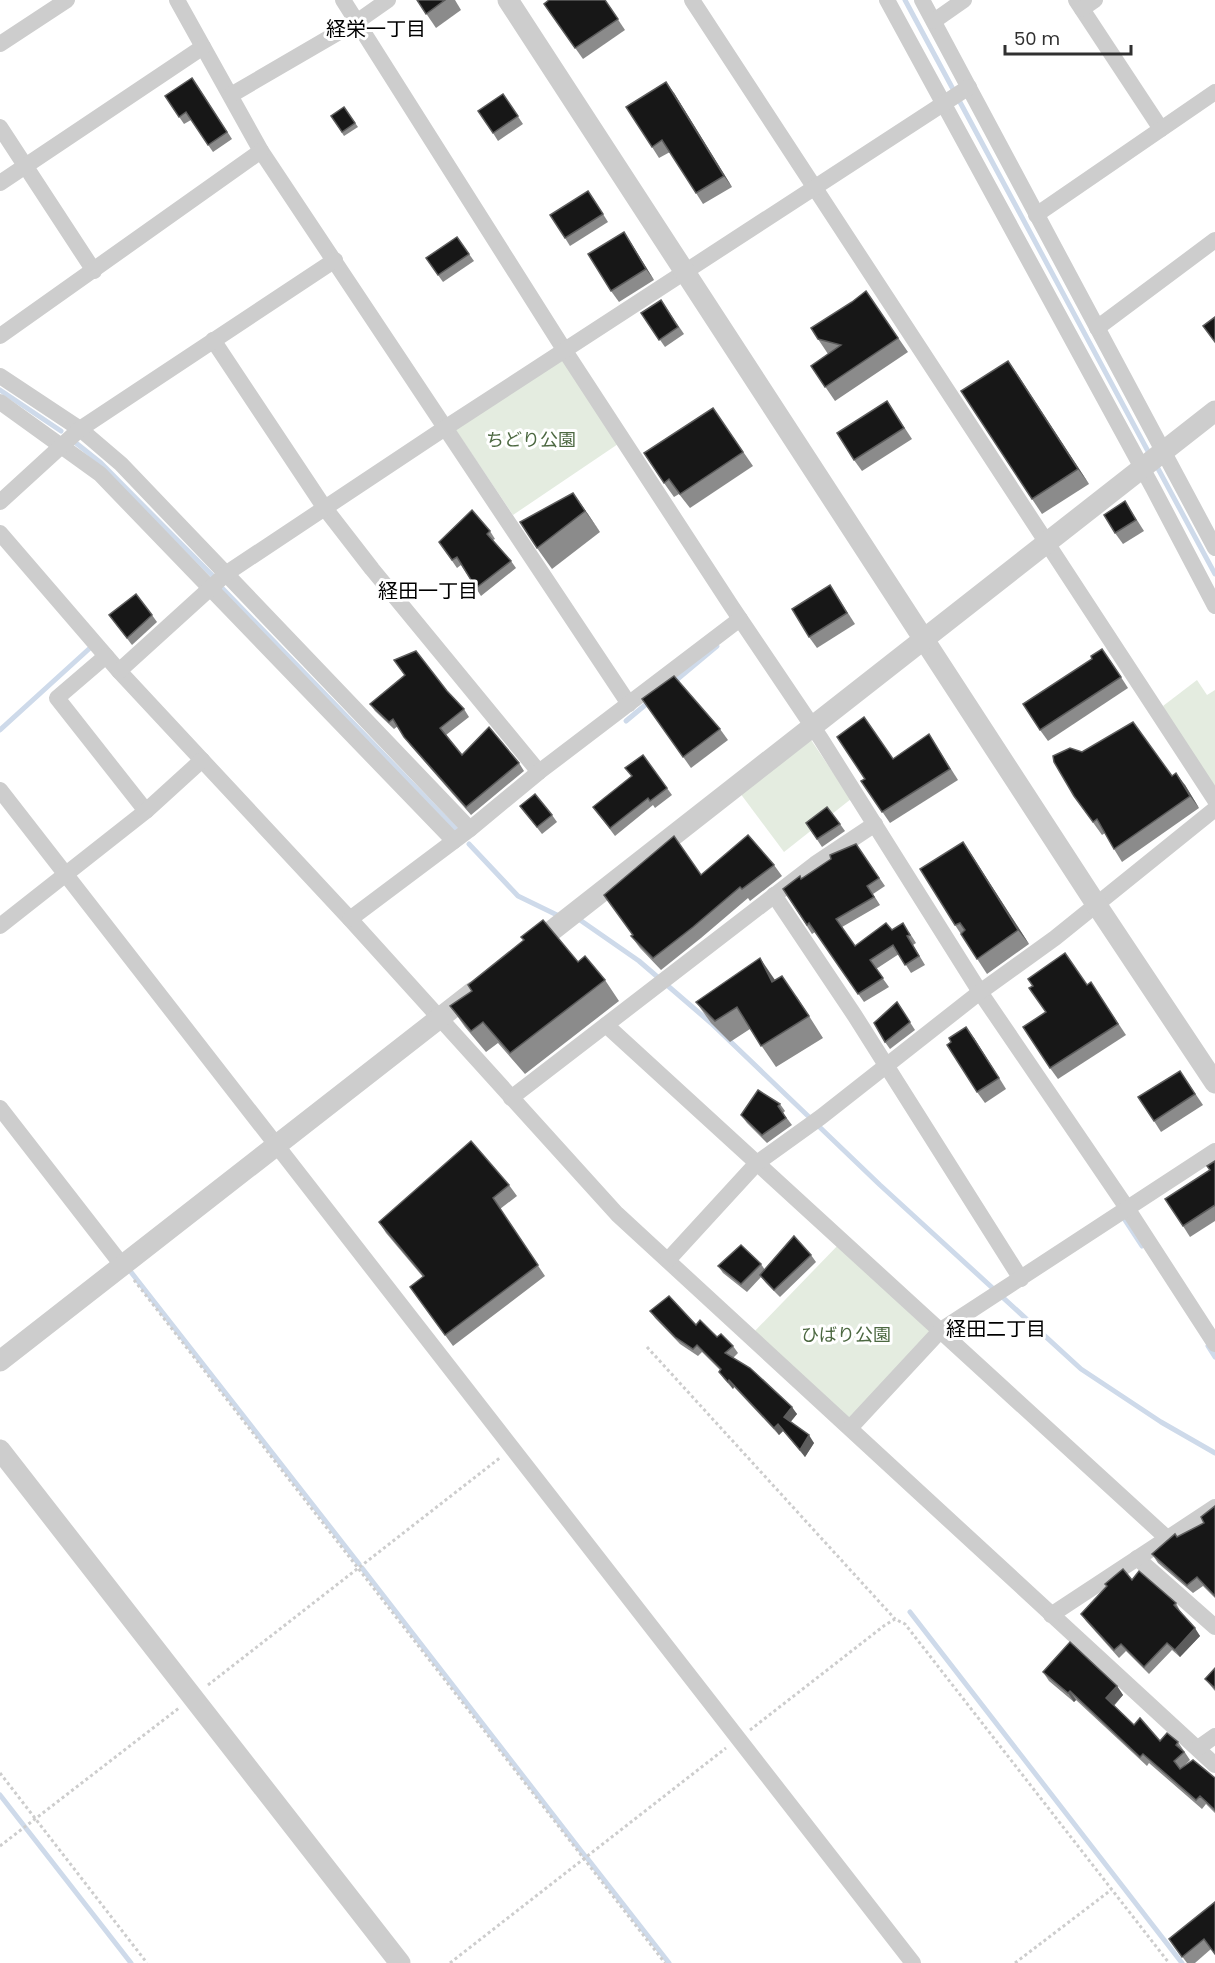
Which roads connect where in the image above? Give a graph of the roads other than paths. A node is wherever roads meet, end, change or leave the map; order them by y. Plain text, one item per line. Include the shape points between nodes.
1 (67, 0) edge
2 (177, 0) edge
3 (344, 0) edge
4 (388, 0) edge
5 (508, 0) edge
6 (692, 0) edge
7 (887, 0) edge
8 (922, 0) edge
9 (964, 0) edge
10 (1084, 3) edge
11 (358, 21) junction
12 (934, 21) junction
13 (0, 44) edge
14 (204, 47) junction
15 (969, 87) junction
16 (1215, 92) edge
17 (231, 95) junction
18 (942, 104) junction
19 (0, 127) edge
20 (1161, 129) junction
21 (261, 151) junction
22 (25, 166) junction
23 (0, 183) edge
24 (814, 188) junction
25 (1036, 215) junction
26 (1215, 240) edge
27 (334, 260) junction
28 (94, 271) junction
29 (685, 272) junction
30 (1097, 328) junction
31 (0, 336) edge
32 (213, 340) junction
33 (565, 351) junction
34 (0, 376) edge
35 (0, 402) edge
36 (1215, 411) edge
37 (445, 428) junction
38 (80, 429) junction
39 (62, 445) junction
40 (1164, 451) junction
41 (1141, 469) junction
42 (0, 502) edge
43 (324, 507) junction
44 (0, 533) edge
45 (1046, 544) junction
46 (1215, 548) edge
47 (227, 573) junction
48 (209, 589) junction
49 (1215, 606) edge
50 (740, 619) junction
51 (924, 638) junction
52 (106, 656) junction
53 (119, 671) junction
54 (629, 704) junction
55 (813, 726) junction
56 (202, 760) junction
57 (539, 772) junction
58 (0, 790) edge
59 (1215, 800) edge
60 (1215, 809) edge
61 (146, 812) junction
62 (875, 824) junction
63 (470, 829) junction
64 (454, 841) junction
65 (67, 875) junction
66 (774, 895) junction
67 (1096, 904) junction
68 (350, 919) junction
69 (0, 926) edge
70 (512, 962) edge
71 (484, 983) edge
72 (980, 992) junction
73 (439, 1019) junction
74 (606, 1025) junction
75 (887, 1065) junction
76 (1215, 1083) edge
77 (511, 1098) junction
78 (0, 1108) edge
79 (277, 1144) junction
80 (1215, 1151) edge
81 (756, 1163) junction
82 (1127, 1208) junction
83 (668, 1260) junction
84 (122, 1265) junction
85 (1021, 1279) junction
86 (941, 1330) junction
87 (1215, 1344) edge
88 (0, 1361) edge
89 (850, 1428) junction
90 (0, 1450) edge
91 (1215, 1507) edge
92 (1168, 1539) junction
93 (1137, 1558) junction
94 (1051, 1615) junction
95 (1215, 1627) edge
96 (1215, 1736) edge
97 (1198, 1748) junction
98 (1215, 1765) edge
99 (400, 1963) edge
100 (914, 1963) edge

1 - 13 street
2 - 14 street
3 - 11 street
4 - 11 street
5 - 29 street
6 - 24 street
7 - 18 street
8 - 12 street
9 - 12 street
10 - 20 street
11 - 17 street
11 - 33 street
12 - 15 street
14 - 17 street
14 - 22 street
15 - 18 street
15 - 25 street
16 - 20 street
17 - 21 street
18 - 24 street
18 - 41 street
19 - 22 street
20 - 25 street
21 - 27 street
21 - 28 street
22 - 23 street
22 - 28 street
24 - 29 street
24 - 45 street
25 - 30 street
26 - 30 street
27 - 32 street
27 - 37 street
28 - 31 street
29 - 33 street
29 - 51 street
30 - 40 street
32 - 38 street
32 - 43 street
33 - 37 street
33 - 50 street
34 - 38 street
35 - 39 street
36 - 40 street
37 - 43 street
37 - 54 street
38 - 39 street
38 - 47 street via 121,464
39 - 42 street
39 - 48 street via 100,474
40 - 41 street
40 - 46 street
41 - 45 street
41 - 49 street
43 - 47 street
43 - 57 street
44 - 52 street
45 - 51 street
45 - 59 street
47 - 48 street
47 - 63 street
48 - 53 street
48 - 64 street
50 - 54 street
50 - 55 street
51 - 55 street
51 - 67 street
52 - 53 street
52 - 61 street via 57,698
53 - 56 street
54 - 57 street
55 - 62 street
55 - 70 street
56 - 61 street
56 - 68 street
57 - 63 street
58 - 65 street
60 - 67 street
61 - 65 street
62 - 66 street
62 - 72 street
63 - 64 street
64 - 68 street
65 - 69 street
65 - 79 street
66 - 74 street
66 - 75 street
67 - 72 street
67 - 76 street
68 - 73 street
71 - 73 street
72 - 75 street
72 - 82 street
73 - 77 street
73 - 79 street
74 - 77 street
74 - 81 street
75 - 81 street
75 - 85 street
77 - 83 street via 617,1214
78 - 84 street
79 - 84 street
79 - 100 street
80 - 82 street
81 - 83 street
81 - 86 street
82 - 85 street
82 - 87 street
83 - 89 street
84 - 88 street
85 - 86 street
86 - 89 street
86 - 92 street
89 - 94 street
90 - 99 street
91 - 92 street
92 - 93 street
93 - 94 street
93 - 95 street
94 - 97 street
96 - 97 street
97 - 98 street

